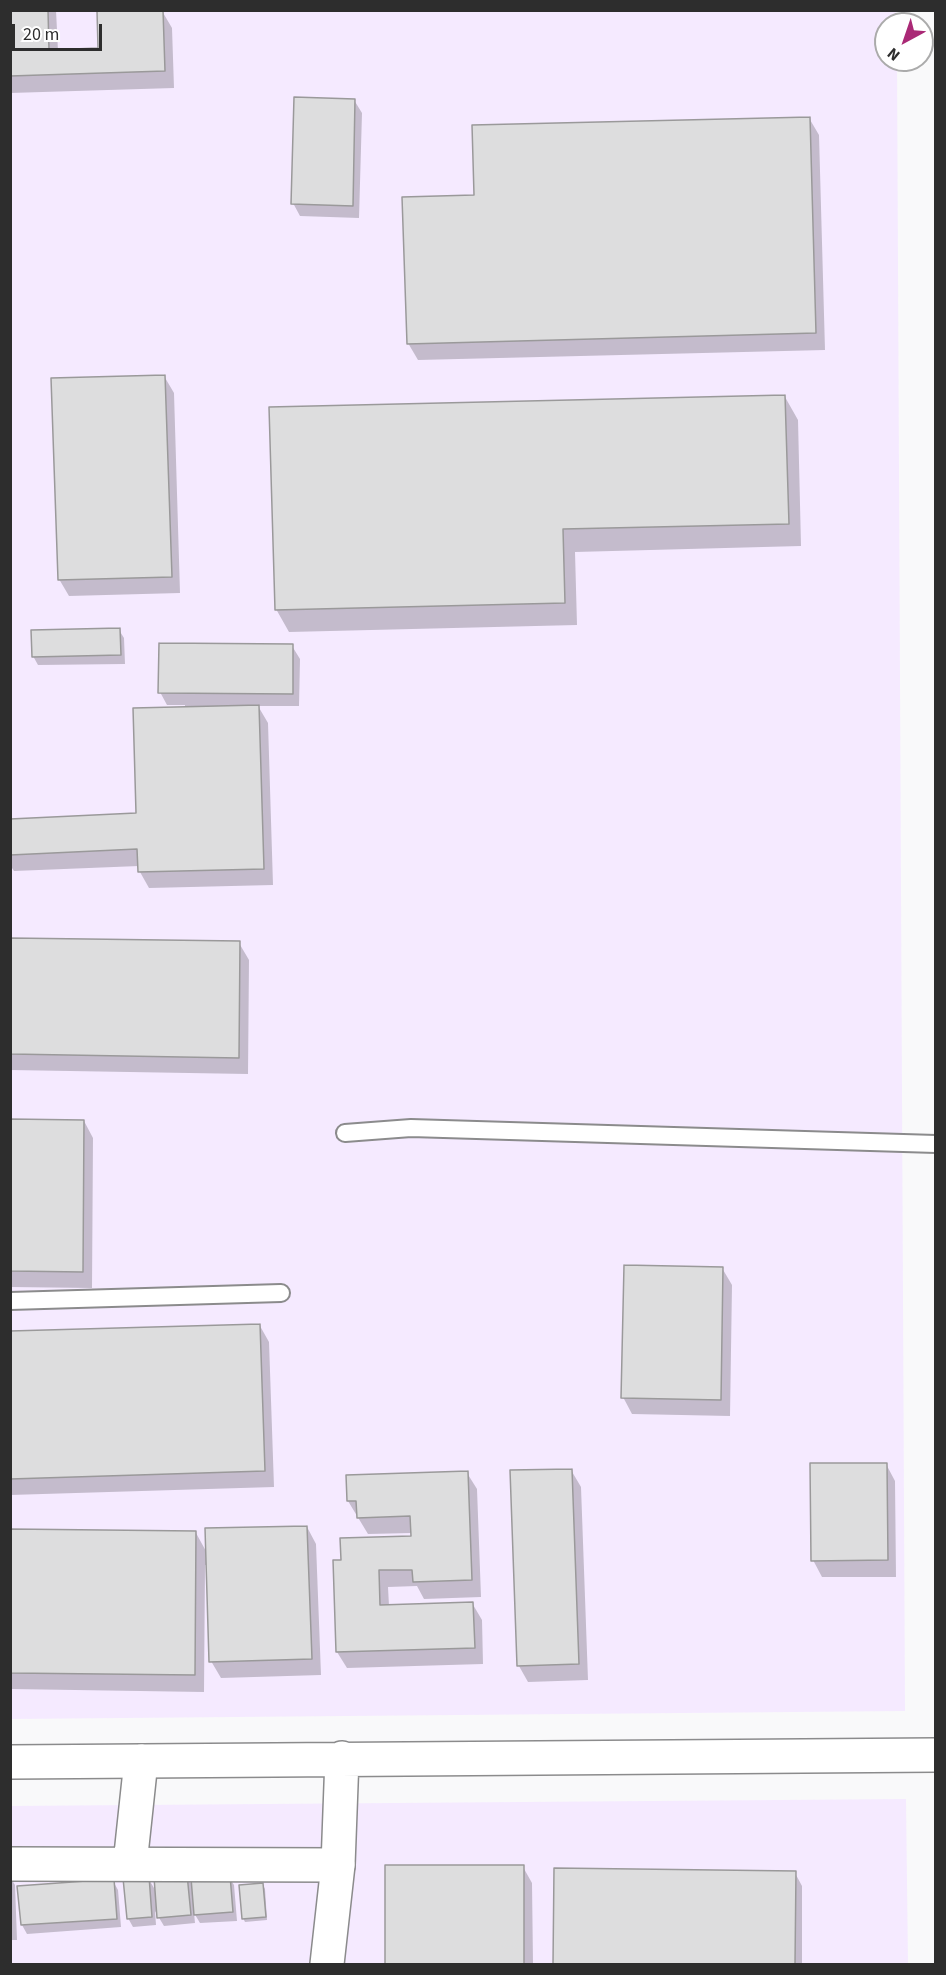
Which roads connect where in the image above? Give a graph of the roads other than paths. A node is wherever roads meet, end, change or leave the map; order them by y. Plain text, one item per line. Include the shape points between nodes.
1 (345, 1133) dead end
2 (936, 1144) edge
3 (281, 1293) dead end
4 (10, 1301) edge
5 (936, 1755) edge
6 (342, 1758) junction
7 (141, 1761) junction
8 (10, 1762) edge
9 (10, 1864) edge
10 (130, 1864) junction
11 (339, 1865) junction
12 (327, 1965) edge

1 - 2 lane via 411,1128
3 - 4 lane
5 - 6 street
6 - 7 street
6 - 11 street
7 - 8 street
7 - 10 street
9 - 10 street
10 - 11 street
11 - 12 street

